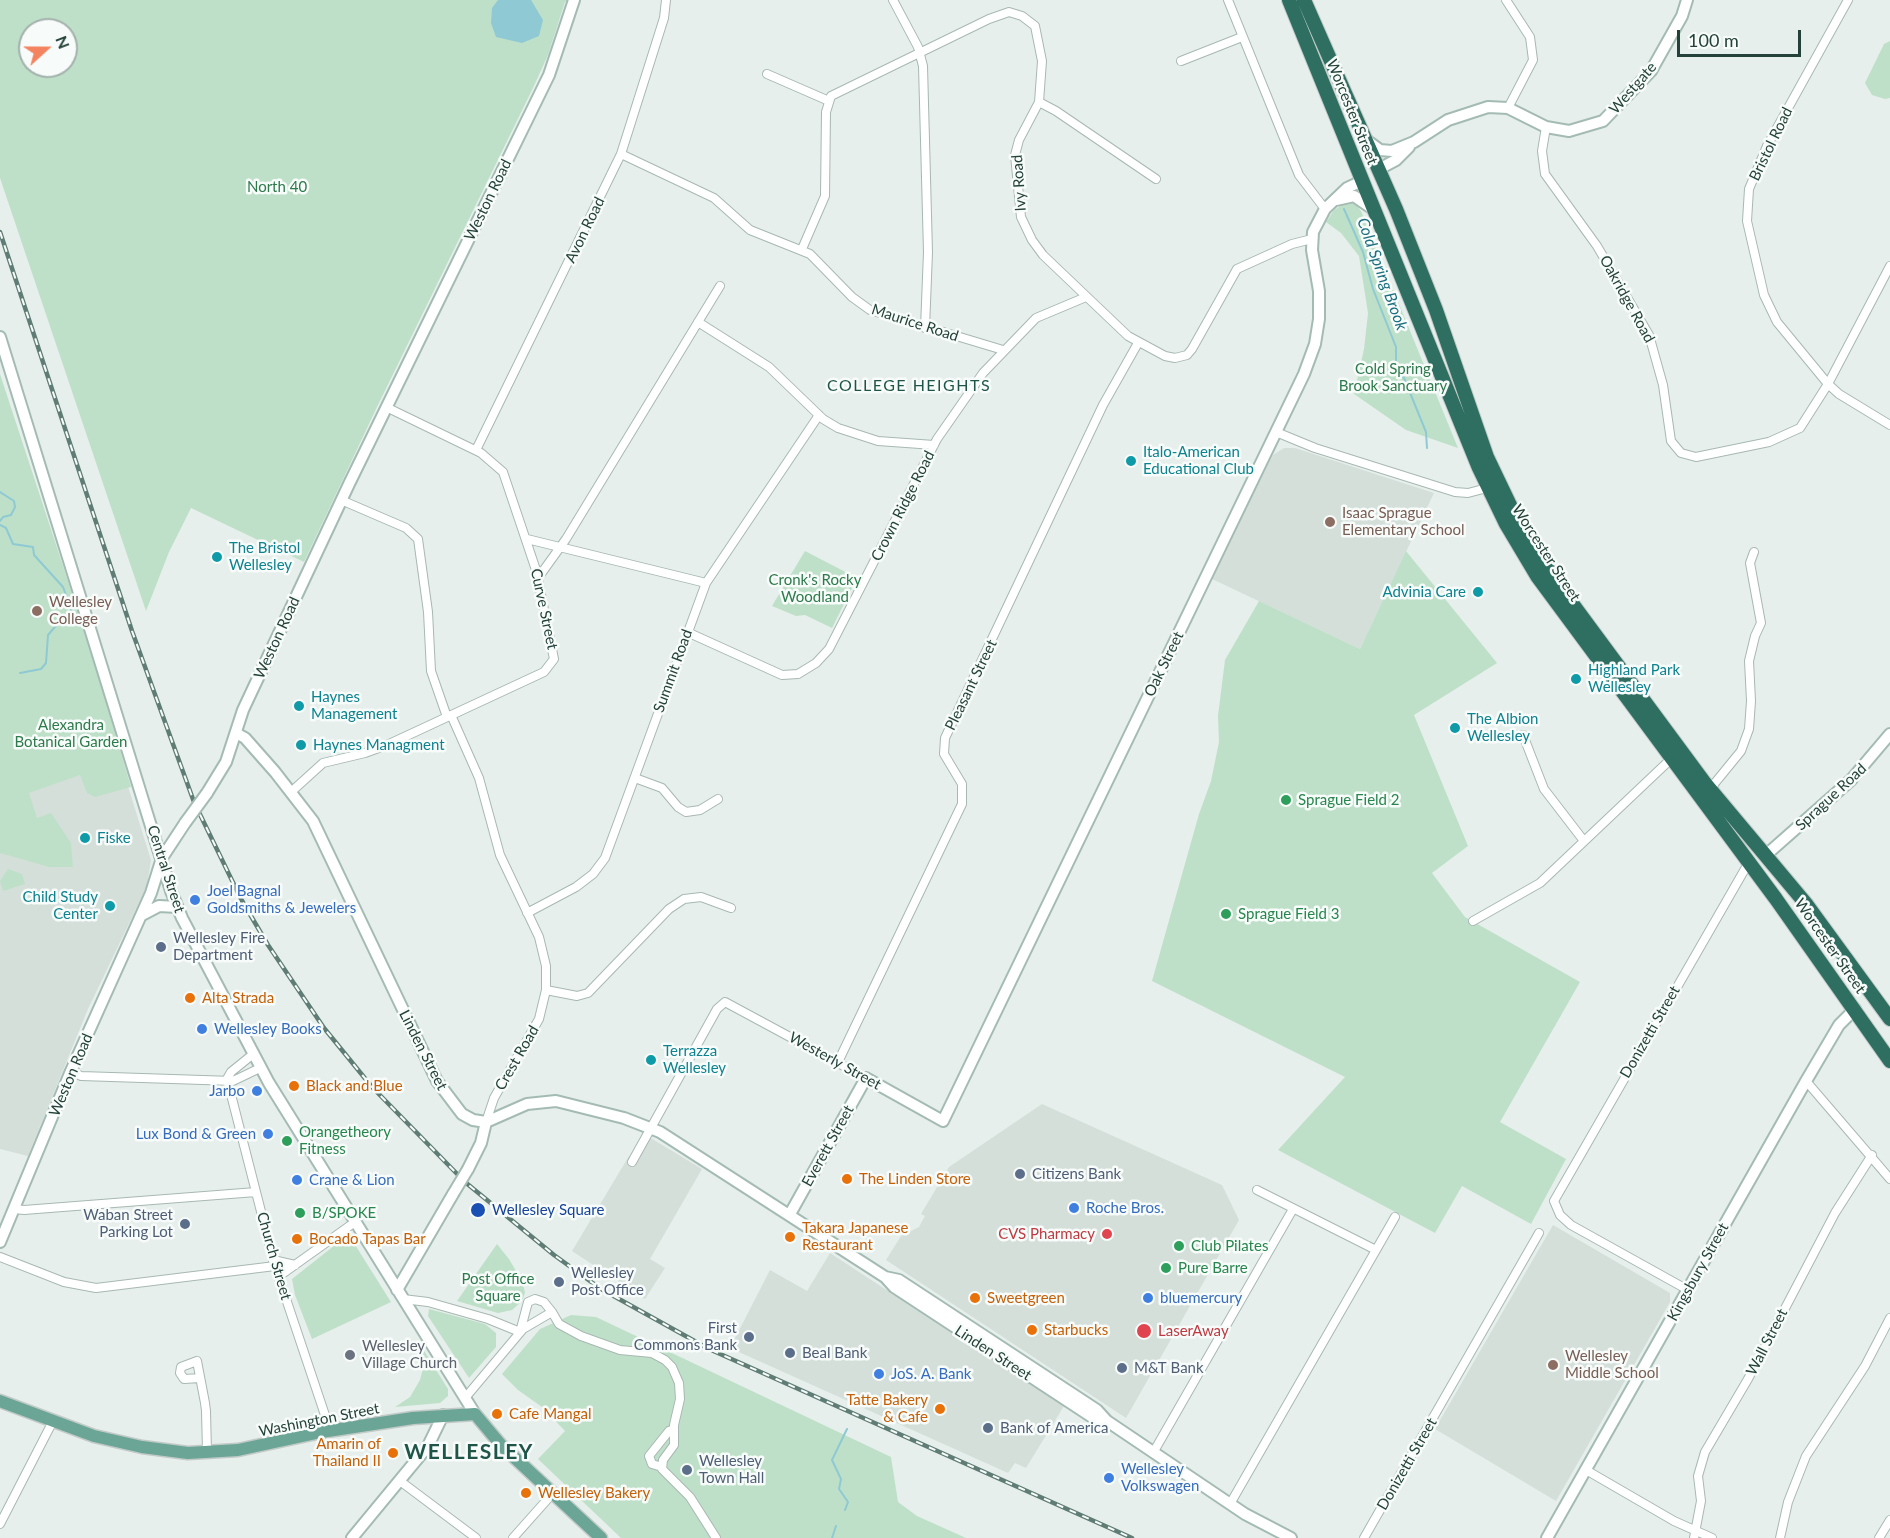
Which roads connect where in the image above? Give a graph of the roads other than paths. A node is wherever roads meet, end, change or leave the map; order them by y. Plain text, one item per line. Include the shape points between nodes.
1 (574, 0) edge
2 (666, 0) edge
3 (893, 0) edge
4 (1227, 0) edge
5 (1289, 0) edge
6 (1304, 0) edge
7 (1506, 0) edge
8 (1687, 0) edge
9 (1848, 0) edge
10 (1242, 36) junction
11 (920, 52) junction
12 (1181, 61) dead end
13 (767, 74) dead end
14 (829, 101) junction
15 (1039, 102) junction
16 (1508, 108) junction
17 (1546, 127) junction
18 (1344, 137) junction
19 (1364, 138) junction
20 (1414, 142) junction
21 (621, 154) junction
22 (1378, 169) junction
23 (1156, 179) dead end
24 (1362, 181) junction
25 (1336, 200) junction
26 (1325, 209) junction
27 (1396, 209) junction
28 (1376, 213) junction
29 (1312, 239) junction
30 (802, 249) junction
31 (1890, 266) edge
32 (720, 286) dead end
33 (1086, 297) junction
34 (698, 322) junction
35 (925, 328) junction
36 (0, 338) edge
37 (1138, 343) junction
38 (1003, 350) junction
39 (1828, 384) junction
40 (386, 407) junction
41 (819, 415) junction
42 (1890, 425) edge
43 (1276, 432) junction
44 (934, 445) junction
45 (476, 450) junction
46 (1487, 488) junction
47 (341, 500) junction
48 (527, 539) junction
49 (561, 547) junction
50 (1754, 552) dead end
51 (538, 578) junction
52 (706, 583) junction
53 (687, 632) junction
54 (449, 716) junction
55 (236, 733) junction
56 (1890, 734) edge
57 (1523, 735) dead end
58 (1672, 758) junction
59 (635, 778) junction
60 (1710, 789) junction
61 (291, 792) junction
62 (718, 799) dead end
63 (1584, 841) junction
64 (1766, 855) junction
65 (162, 858) junction
66 (1749, 862) junction
67 (1794, 888) junction
68 (1776, 899) junction
69 (177, 907) junction
70 (731, 908) dead end
71 (527, 913) junction
72 (142, 915) junction
73 (1473, 921) dead end
74 (546, 990) junction
75 (1854, 1009) junction
76 (1890, 1018) edge
77 (252, 1055) junction
78 (1890, 1061) edge
79 (838, 1062) junction
80 (260, 1068) junction
81 (71, 1071) junction
82 (866, 1078) junction
83 (227, 1079) junction
84 (1806, 1081) junction
85 (943, 1121) joint
86 (486, 1122) junction
87 (650, 1127) junction
88 (1872, 1155) junction
89 (632, 1162) dead end
90 (1890, 1179) edge
91 (1257, 1190) dead end
92 (255, 1192) junction
93 (14, 1209) junction
94 (1293, 1209) junction
95 (790, 1214) junction
96 (1395, 1217) dead end
97 (355, 1222) junction
98 (1539, 1233) dead end
99 (0, 1242) edge
100 (1376, 1250) junction
101 (0, 1257) edge
102 (274, 1263) junction
103 (295, 1265) junction
104 (278, 1277) junction
105 (1688, 1290) junction
106 (400, 1294) junction
107 (552, 1312) junction
108 (1890, 1318) edge
109 (520, 1332) junction
110 (200, 1378) junction
111 (465, 1398) junction
112 (0, 1401) edge
113 (475, 1414) junction
114 (443, 1415) junction
115 (53, 1421) junction
116 (674, 1429) junction
117 (330, 1430) junction
118 (207, 1452) junction
119 (1154, 1453) junction
120 (662, 1467) junction
121 (1586, 1470) junction
122 (400, 1481) junction
123 (553, 1493) junction
124 (1230, 1504) junction
125 (1890, 1520) edge
126 (0, 1524) edge
127 (1696, 1535) edge
128 (352, 1538) edge
129 (476, 1538) edge
130 (513, 1538) edge
131 (601, 1538) edge
132 (716, 1538) edge
133 (1291, 1538) edge
134 (1364, 1538) edge
135 (1547, 1538) edge
136 (1712, 1538) edge
137 (1780, 1538) edge
138 (1880, 1538) edge

1 - 40 street, Weston Road via 549,75
2 - 21 street, Avon Road via 664,18
3 - 11 street
4 - 10 street
5 - 18 highway, Worcester Street
6 - 19 highway, Worcester Street
7 - 16 street via 1530,37 1533,60
8 - 17 street, Westgate via 1651,71 1617,109 1603,121 1585,128 1569,131
9 - 39 street, Bristol Road via 1767,146 1749,189 1747,221 1764,295 1778,322
10 - 12 street
10 - 26 street via 1300,178
11 - 14 street, Ivy Road via 843,89
11 - 15 street, Ivy Road via 998,15 1019,14 1032,23 1040,42
11 - 35 street via 928,240
13 - 14 street
14 - 30 street via 825,191 820,212
15 - 23 street
15 - 33 street, Ivy Road via 1016,151 1019,212 1039,251
16 - 17 street, Westgate
16 - 20 street via 1488,107 1458,116
17 - 39 street, Oakridge Road via 1542,151 1545,174 1598,246 1656,351 1675,448 1696,457 1786,436 1800,428
18 - 22 highway via 1360,159
18 - 24 highway, Worcester Street
19 - 20 street via 1383,151
19 - 22 highway, Worcester Street
20 - 22 street via 1396,160
21 - 30 street, Maurice Road via 714,198 750,230
21 - 45 street, Avon Road
22 - 27 highway, Worcester Street
24 - 25 street, Oak Street via 1350,186
24 - 27 highway via 1381,191
24 - 28 highway, Worcester Street
25 - 26 street, Oak Street
25 - 28 street via 1354,196
26 - 29 street, Oak Street
27 - 60 highway, Worcester Street via 1487,457 1520,526 1554,579
28 - 46 highway, Worcester Street
29 - 37 street, Ivy Road via 1281,248 1237,269 1186,355 1168,357
29 - 43 street, Oak Street via 1320,298 1317,338
30 - 35 street, Maurice Road via 862,306
31 - 39 street
32 - 34 street
33 - 37 street, Ivy Road
33 - 38 street, Crown Ridge Road via 1040,316
34 - 41 street via 769,367
34 - 49 street
35 - 38 street, Maurice Road
36 - 65 street, Central Street
37 - 79 street, Pleasant Street via 1103,405 945,738 944,754 960,781 962,804
38 - 44 street, Crown Ridge Road
39 - 42 street, Bristol Road
40 - 45 street, Curve Street
40 - 47 street, Weston Road
41 - 44 street via 838,428 871,440
41 - 52 street, Summit Road
43 - 46 street via 1455,492 1472,493
43 - 85 street, Oak Street
44 - 53 street, Crown Ridge Road via 829,649 812,667 792,675 777,674
45 - 48 street, Curve Street via 494,461 506,476
46 - 58 highway, Worcester Street via 1538,576
47 - 54 street, Crest Road via 406,528 418,539 431,671
47 - 55 street, Weston Road via 243,710
48 - 49 street
48 - 51 street, Curve Street
49 - 51 street
49 - 52 street
50 - 60 street via 1750,563 1761,623 1749,661 1749,729 1741,751
51 - 54 street, Curve Street via 554,649 552,665
52 - 53 street, Summit Road
53 - 59 street, Summit Road
54 - 61 street, Curve Street via 369,752 323,763
54 - 71 street, Crest Road via 479,778 500,855
55 - 61 street, Linden Street via 249,742
55 - 65 street, Weston Road, bridge via 226,762
56 - 64 street, Sprague Road via 1851,780
57 - 63 street via 1544,789
58 - 63 street
58 - 66 highway, Worcester Street
59 - 62 street via 662,788 686,812 699,810
59 - 71 street, Summit Road via 611,846 598,868 572,890
60 - 64 highway, Worcester Street
61 - 86 street, Linden Street via 317,828 439,1085 462,1114
63 - 73 street via 1540,883
64 - 67 highway, Worcester Street
65 - 69 street, Central Street
65 - 72 street, Weston Road
66 - 68 highway, Worcester Street
66 - 105 street, Donizetti Street via 1596,1124 1555,1203 1560,1215 1571,1225
67 - 68 highway
67 - 76 highway, Worcester Street
68 - 75 highway, Worcester Street
69 - 72 street via 159,906
69 - 77 street, Central Street
70 - 74 street via 701,897 684,899 669,909 588,993 576,996
71 - 74 street, Crest Road via 544,954
72 - 81 street, Weston Road
74 - 86 street, Crest Road via 537,1024 494,1098
75 - 78 highway, Worcester Street
75 - 84 street, Kingsbury Street via 1839,1025
77 - 80 street, Central Street
77 - 83 street
79 - 82 street, Westerly Street
79 - 87 street, Westerly Street via 727,1001 717,1009
80 - 83 street via 236,1081
80 - 97 street, Central Street
81 - 83 street via 81,1076
81 - 93 street, Weston Road
82 - 85 street, Westerly Street
82 - 95 street, Everett Street
83 - 92 street, Church Street
84 - 88 street
84 - 105 street, Kingsbury Street
86 - 87 street, Linden Street via 526,1104 552,1100
86 - 106 street, Crest Road, bridge via 481,1143
87 - 89 street
87 - 95 street, Linden Street
88 - 90 street
88 - 127 street, Wall Street via 1835,1213 1705,1452 1698,1476 1701,1502
91 - 94 street
92 - 93 street
92 - 102 street, Church Street
93 - 99 street, Weston Road
94 - 100 street
94 - 119 street
95 - 119 street, Linden Street via 1092,1418 1107,1421
96 - 100 street
97 - 103 street
97 - 106 street, Central Street
98 - 134 street, Donizetti Street
100 - 124 street
101 - 102 street via 64,1282 96,1288
102 - 103 street
102 - 104 street, Church Street
103 - 104 street
104 - 117 street, Church Street
105 - 121 street, Kingsbury Street
106 - 109 street
106 - 111 street, Central Street
107 - 109 street
107 - 109 street via 542,1301 530,1300
107 - 116 street via 561,1325 588,1339 620,1350 648,1352 667,1362 680,1385
108 - 137 street via 1865,1366 1806,1456 1788,1502
109 - 111 street
110 - 110 street via 197,1361 184,1364 180,1373 185,1379
110 - 118 street via 207,1420
111 - 113 street, Central Street
112 - 115 main road, Washington Street
113 - 114 main road, Washington Street
113 - 123 main road via 501,1445
114 - 117 main road, Washington Street
114 - 122 street via 430,1443
115 - 118 main road, Washington Street via 130,1445
115 - 126 street
116 - 120 street via 674,1445
116 - 120 street via 649,1456 652,1464
117 - 118 main road, Washington Street via 254,1448
119 - 124 street, Linden Street
120 - 132 street via 664,1474 690,1497
121 - 127 street
121 - 135 street, Kingsbury Street
122 - 128 street
122 - 129 street
123 - 130 street
123 - 131 main road
124 - 133 street, Linden Street
125 - 138 street
127 - 136 street

